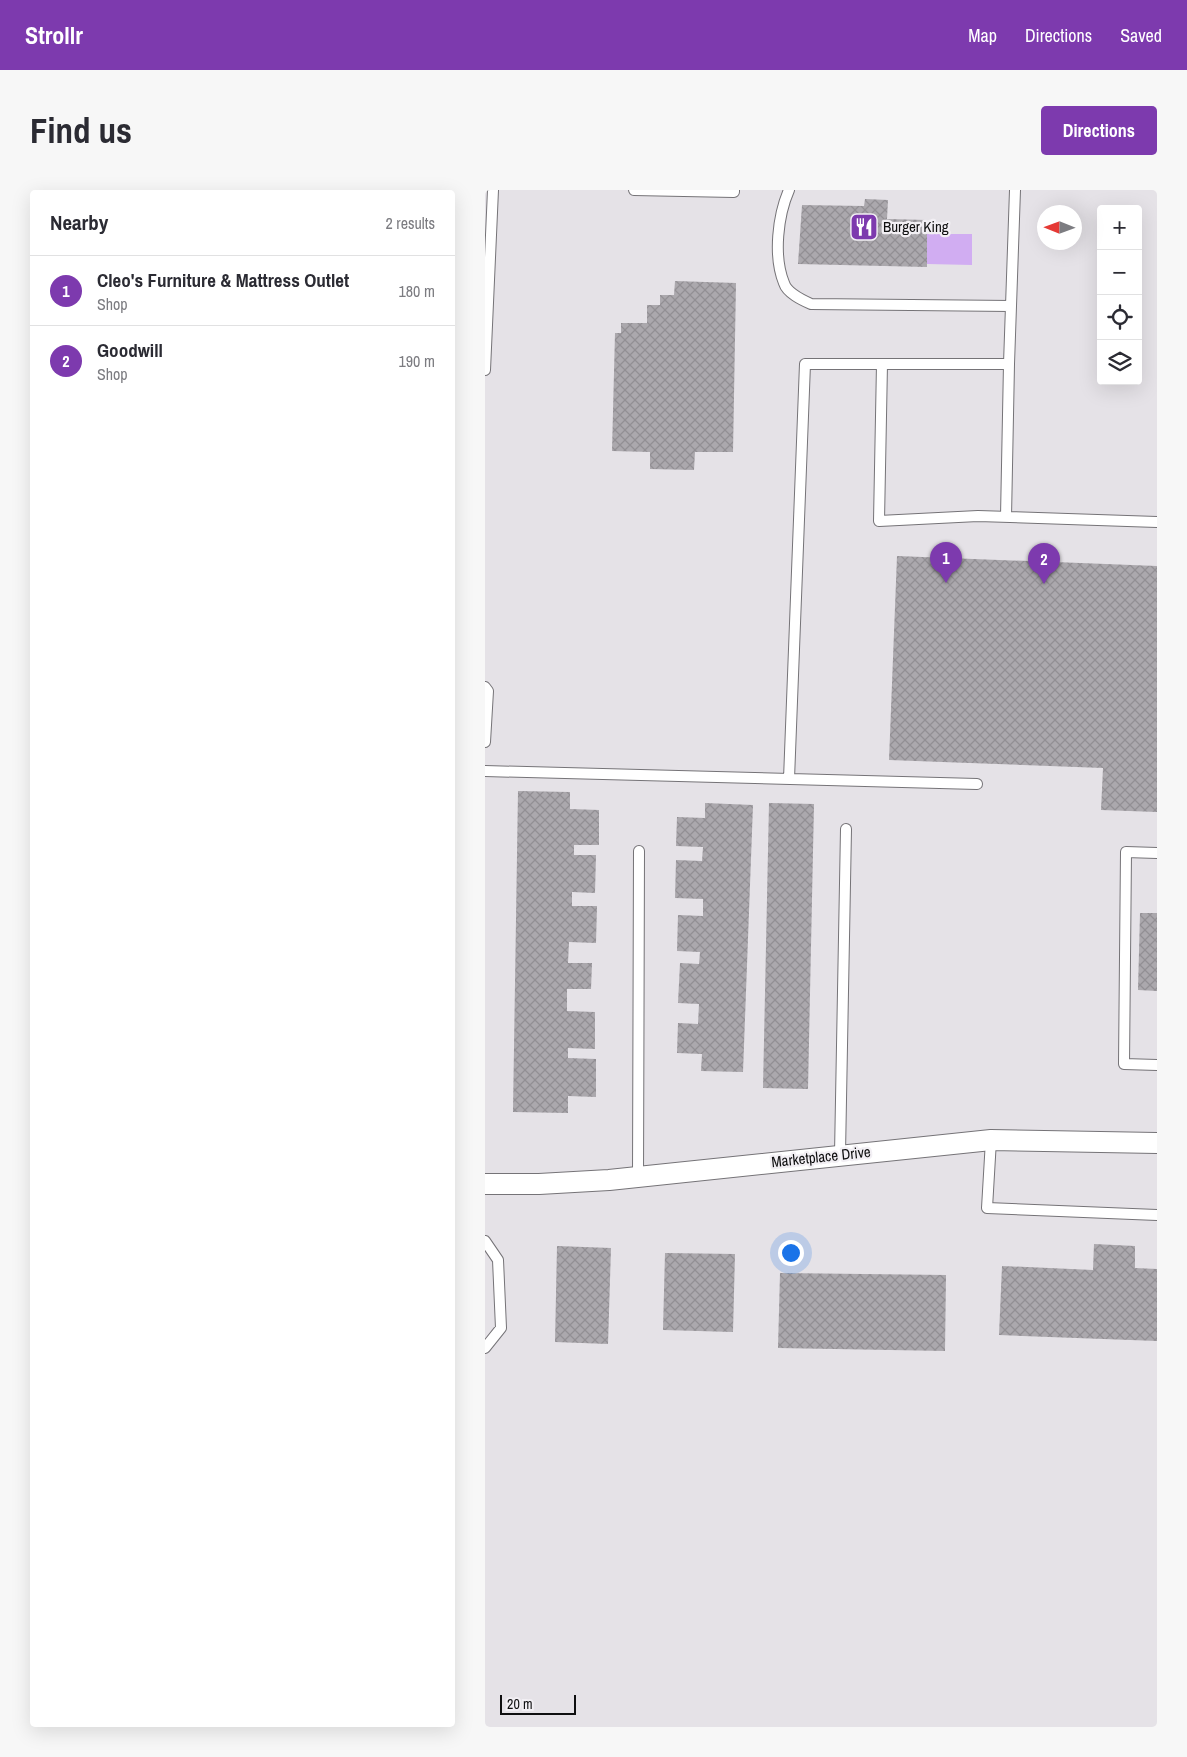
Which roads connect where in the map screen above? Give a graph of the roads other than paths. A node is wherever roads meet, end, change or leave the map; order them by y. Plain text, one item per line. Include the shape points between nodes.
1 (634, 190) edge
2 (734, 190) edge
3 (789, 190) edge
4 (1015, 190) edge
5 (490, 194) edge
6 (1011, 306) junction
7 (882, 364) junction
8 (1009, 364) junction
9 (485, 370) edge
10 (1006, 517) junction
11 (1157, 522) edge
12 (485, 687) edge
13 (485, 742) edge
14 (485, 771) edge
15 (789, 779) junction
16 (977, 784) dead end
17 (846, 829) dead end
18 (639, 851) dead end
19 (1157, 853) edge
20 (1157, 1064) edge
21 (991, 1140) junction
22 (1157, 1143) edge
23 (841, 1154) junction
24 (639, 1177) junction
25 (485, 1184) edge
26 (1157, 1215) edge
27 (485, 1241) edge
28 (485, 1260) edge
29 (498, 1260) junction
30 (485, 1348) edge

1 - 2 lane
3 - 6 lane via 782,207 779,256 784,284 799,298 811,304
4 - 6 lane
5 - 9 lane
6 - 8 lane
7 - 8 lane
7 - 10 lane via 879,521
7 - 15 lane via 805,364
8 - 10 lane
10 - 11 lane
12 - 13 lane via 488,691
14 - 15 lane
15 - 16 lane
17 - 23 lane
18 - 24 lane
19 - 20 lane via 1126,852 1124,1064
21 - 22 street, Marketplace Drive
21 - 23 street, Marketplace Drive
21 - 26 lane via 987,1208
23 - 24 street, Marketplace Drive
24 - 25 street, Marketplace Drive
27 - 29 lane
28 - 29 lane
29 - 30 lane via 501,1328

